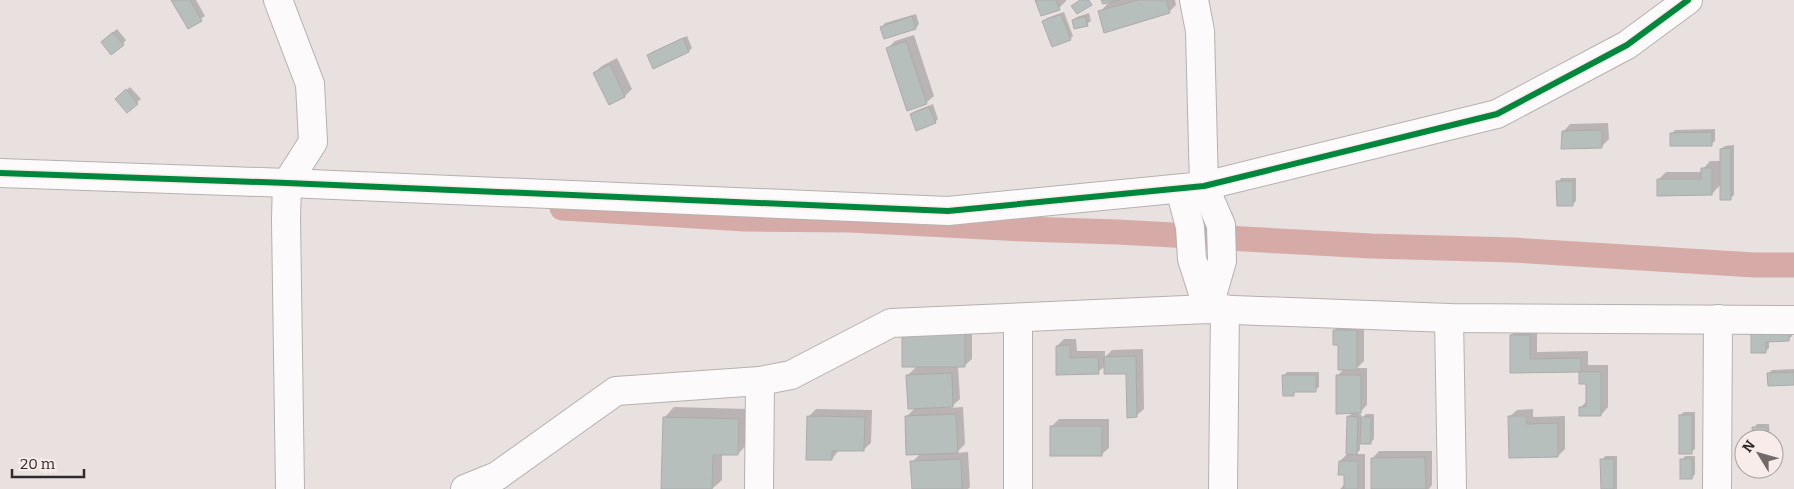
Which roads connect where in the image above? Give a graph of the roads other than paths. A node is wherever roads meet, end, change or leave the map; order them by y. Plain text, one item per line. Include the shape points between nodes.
1 (278, 0) edge
2 (1194, 0) edge
3 (1688, 0) edge
4 (0, 173) edge
5 (287, 183) junction
6 (1192, 187) junction
7 (1216, 309) junction
8 (1018, 318) junction
9 (1449, 318) junction
10 (1718, 319) junction
11 (1794, 320) edge
12 (760, 381) junction
13 (498, 483) edge
14 (290, 489) edge
15 (465, 489) edge
16 (759, 489) edge
17 (1018, 489) edge
18 (1222, 489) edge
19 (1452, 489) edge
20 (1717, 489) edge

1 - 5 street via 310,84 313,142
2 - 6 street via 1200,31
3 - 6 street via 1627,45 1497,114
4 - 5 street
5 - 6 street via 948,211
5 - 14 street
6 - 7 street via 1192,259
6 - 7 street via 1221,225 1222,261
7 - 8 street
7 - 9 street
7 - 18 street
8 - 12 street via 891,323 791,375
8 - 17 street
9 - 10 street
9 - 19 street
10 - 11 street
10 - 20 street
12 - 13 street via 616,391
12 - 16 street
13 - 15 street

